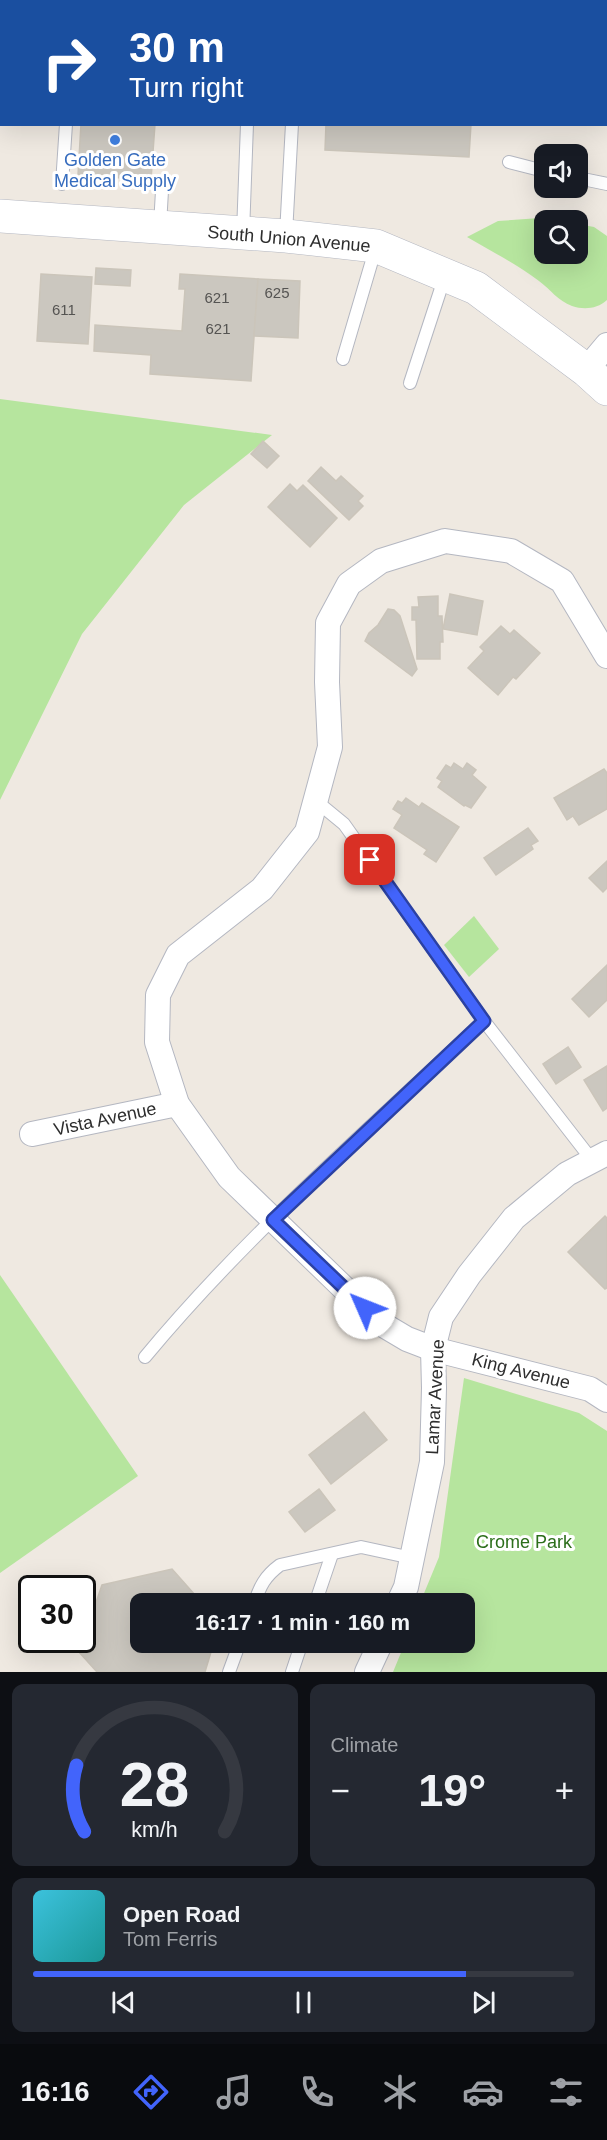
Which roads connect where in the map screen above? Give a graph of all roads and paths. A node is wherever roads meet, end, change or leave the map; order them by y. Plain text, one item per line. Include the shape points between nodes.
1 (66, 126) edge
2 (247, 126) edge
3 (292, 126) edge
4 (509, 162) dead end
5 (534, 168) edge
6 (588, 180) edge
7 (62, 184) dead end
8 (607, 184) edge
9 (162, 191) dead end
10 (0, 216) edge
11 (160, 228) junction
12 (243, 234) junction
13 (286, 236) junction
14 (376, 246) junction
15 (446, 275) junction
16 (607, 345) edge
17 (343, 359) dead end
18 (596, 379) edge
19 (410, 383) dead end
20 (607, 656) edge
21 (316, 801) junction
22 (484, 1021) junction
23 (177, 1104) junction
24 (32, 1134) dead end
25 (600, 1156) edge
26 (273, 1220) junction
27 (433, 1349) junction
28 (145, 1357) dead end
29 (607, 1400) edge
30 (332, 1554) junction
31 (412, 1558) junction
32 (258, 1593) edge
33 (319, 1593) edge
34 (403, 1593) edge
35 (236, 1653) edge
36 (298, 1653) edge
37 (376, 1653) edge
38 (229, 1672) edge
39 (292, 1672) edge
40 (368, 1672) edge

1 - 7 lane
2 - 12 lane
3 - 13 lane
4 - 5 lane
6 - 8 lane
9 - 11 lane
10 - 11 street, South Union Avenue
11 - 12 street, South Union Avenue
12 - 13 street, South Union Avenue
13 - 14 street, South Union Avenue
14 - 15 street, South Union Avenue
14 - 17 lane
15 - 18 street, South Union Avenue via 476,288
15 - 19 lane
16 - 18 street
20 - 21 street, King Avenue via 562,581 511,551 445,541 381,561 349,584 328,623 330,747
21 - 22 lane via 344,824
21 - 23 street, King Avenue via 307,832 262,889 178,954 158,994 157,1042
22 - 25 lane
22 - 26 lane
23 - 24 street, Vista Avenue
23 - 26 street, King Avenue via 229,1178
25 - 27 street, Lamar Avenue via 567,1174 514,1218 441,1317
26 - 27 street, King Avenue via 380,1323
26 - 28 lane
27 - 29 street, King Avenue via 590,1389
27 - 31 street, Lamar Avenue via 432,1462
30 - 31 lane via 360,1547
30 - 32 lane via 280,1565 262,1581
30 - 33 lane
31 - 34 street, Lamar Avenue
35 - 38 lane
36 - 39 lane
37 - 40 street

